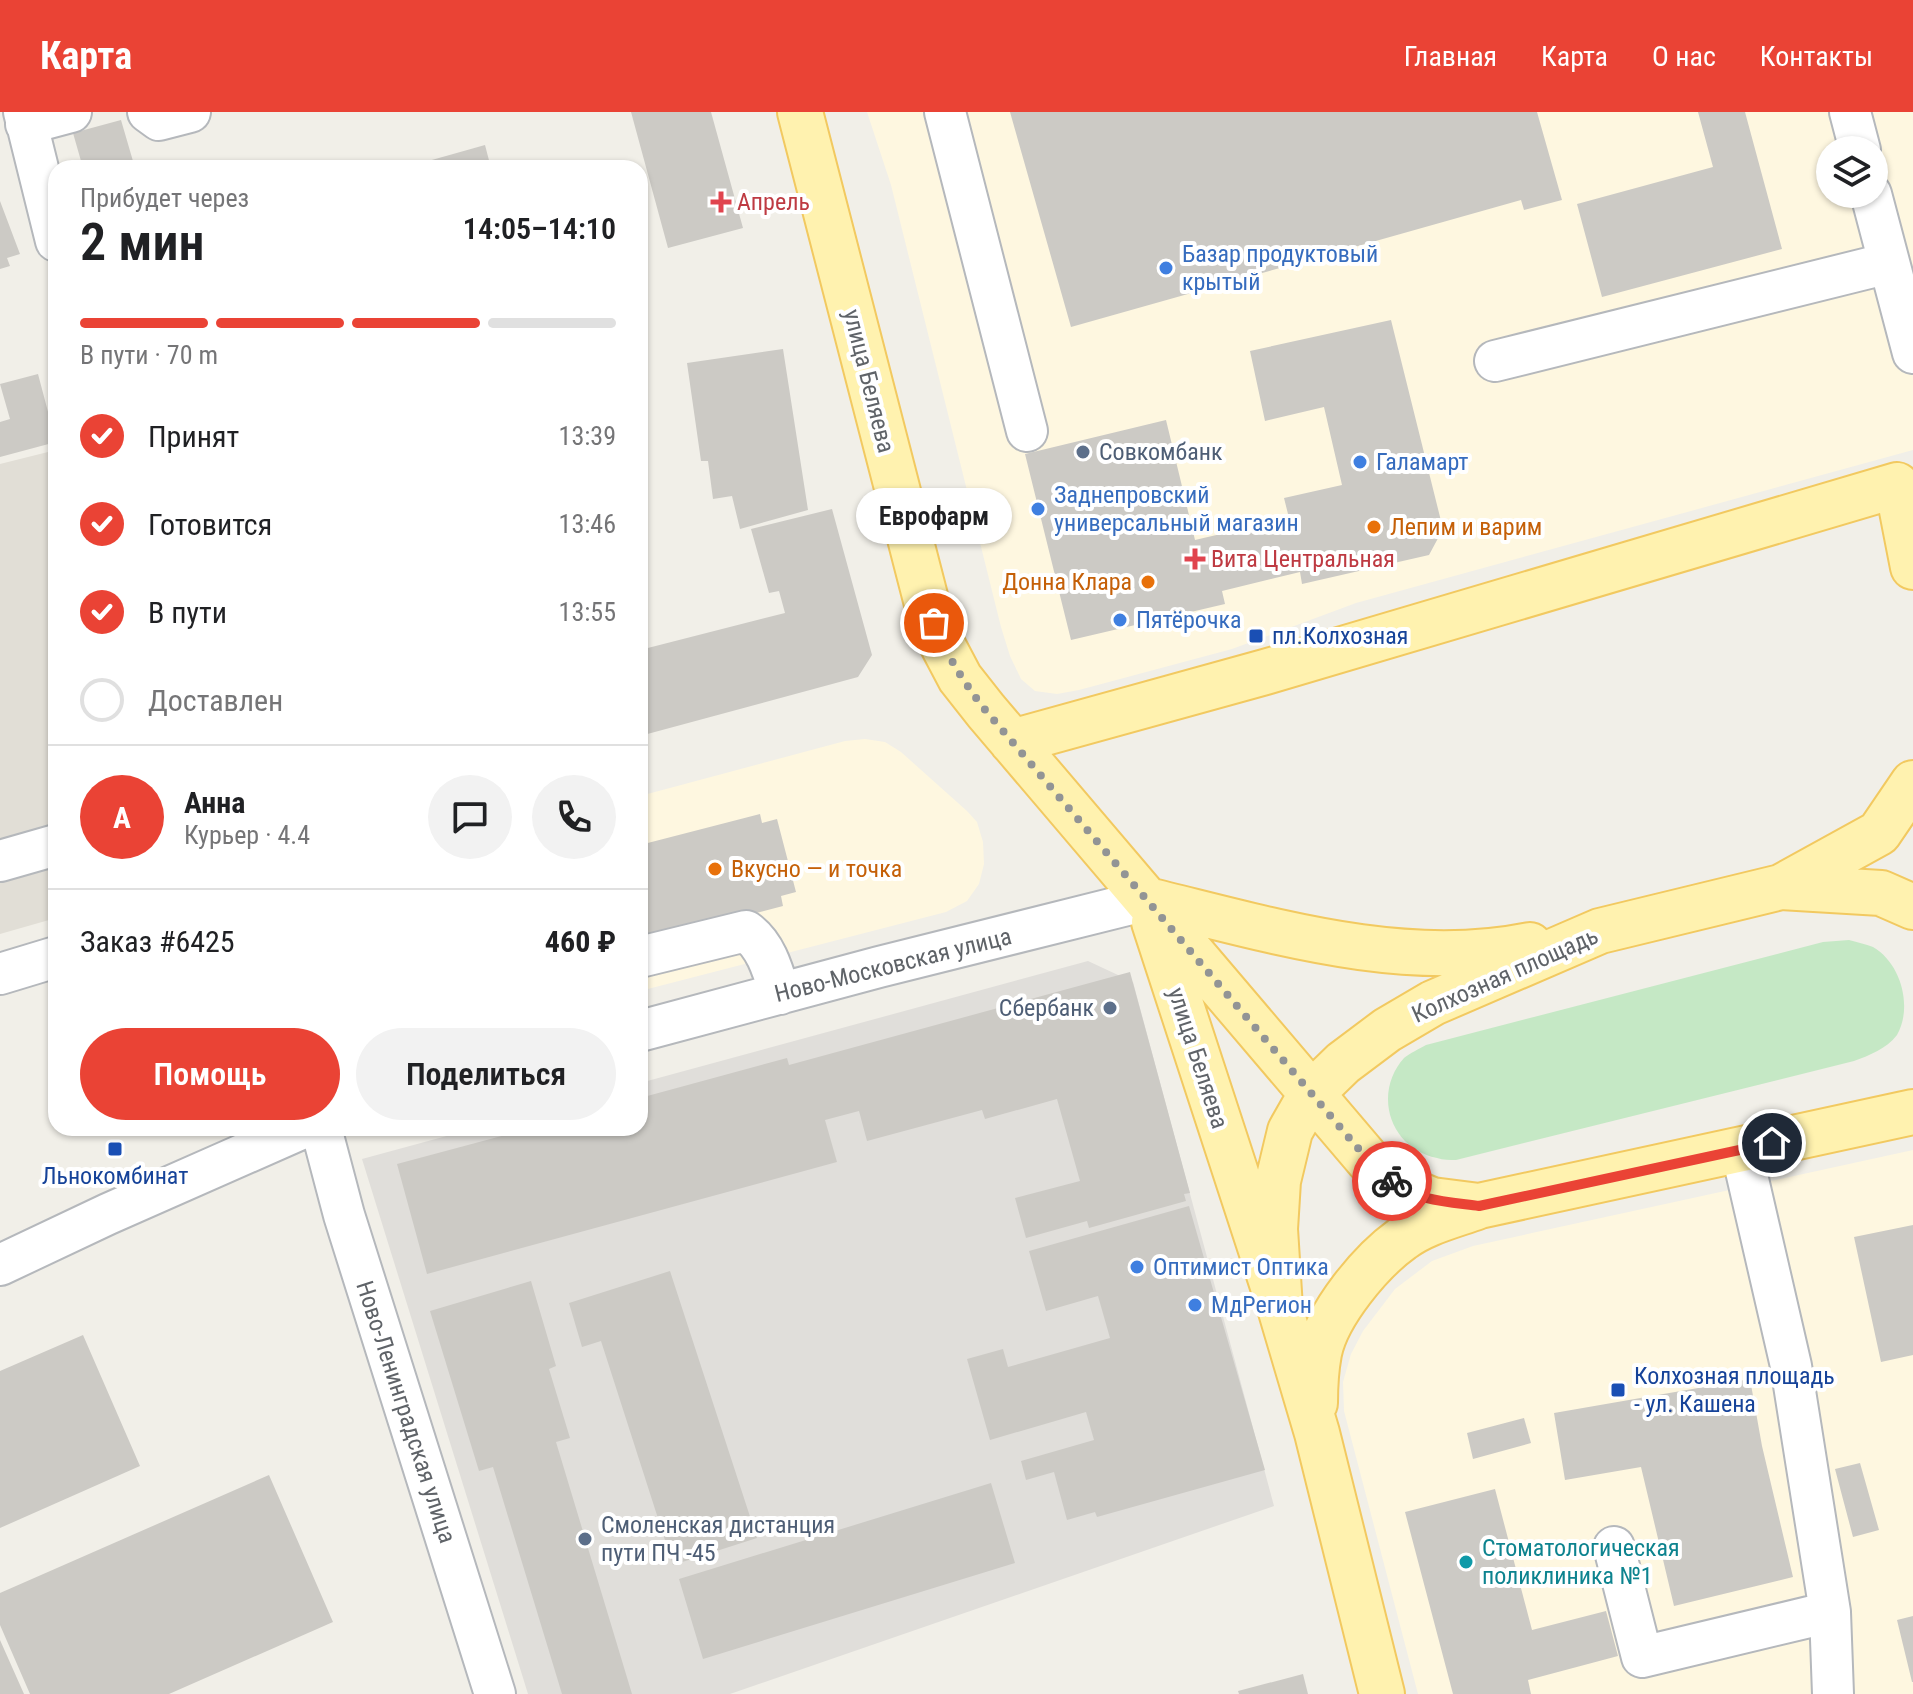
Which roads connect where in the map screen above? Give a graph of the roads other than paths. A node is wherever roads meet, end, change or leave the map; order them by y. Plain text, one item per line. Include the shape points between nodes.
1 (71, 112) edge
2 (148, 112) edge
3 (190, 112) edge
4 (800, 112) edge
5 (945, 112) edge
6 (1850, 112) edge
7 (25, 118) edge
8 (1856, 136) edge
9 (1875, 208) edge
10 (48, 209) edge
11 (1889, 263) junction
12 (1913, 353) edge
13 (1495, 361) dead end
14 (1027, 431) dead end
15 (1908, 475) edge
16 (1912, 555) edge
17 (1012, 742) junction
18 (1913, 783) edge
19 (48, 847) edge
20 (0, 861) edge
21 (1781, 887) junction
22 (1147, 900) junction
23 (1913, 907) edge
24 (1600, 931) junction
25 (648, 955) edge
26 (48, 959) edge
27 (0, 974) edge
28 (780, 994) junction
29 (648, 1029) edge
30 (1311, 1094) junction
31 (1907, 1108) edge
32 (285, 1136) edge
33 (323, 1136) edge
34 (1741, 1149) junction
35 (1479, 1206) junction
36 (0, 1265) edge
37 (1280, 1308) junction
38 (1317, 1433) junction
39 (1614, 1547) dead end
40 (1830, 1612) junction
41 (1377, 1675) edge
42 (495, 1694) edge
43 (1833, 1694) edge

1 - 7 street
2 - 3 street via 159,120
4 - 17 main road, улица Беляева via 927,604 960,678
5 - 14 street
6 - 8 street
7 - 10 street
9 - 11 street
11 - 12 street
11 - 13 street
15 - 16 main road
15 - 17 main road via 1265,672
17 - 22 main road, улица Беляева
18 - 21 main road via 1879,833
19 - 20 street
21 - 23 main road via 1881,893
21 - 24 main road, Колхозная площадь
22 - 24 main road via 1300,937 1405,951 1463,953
22 - 28 street, Ново-Московская улица
22 - 30 main road
22 - 37 main road, улица Беляева
24 - 30 main road, Колхозная площадь via 1433,1003 1387,1030
25 - 28 street via 746,931 773,968
26 - 27 street
28 - 29 street, Ново-Московская улица
30 - 35 main road via 1398,1186 1432,1200
30 - 37 main road, Колхозная площадь via 1290,1131 1278,1181
31 - 34 main road
32 - 36 street
33 - 42 street, Ново-Ленинградская улица
34 - 35 main road
34 - 40 street via 1750,1254 1763,1315 1791,1366
35 - 38 main road via 1403,1238 1354,1285 1319,1351
37 - 38 main road, улица Беляева
38 - 41 main road, улица Беляева
39 - 40 street via 1642,1657
40 - 43 street

